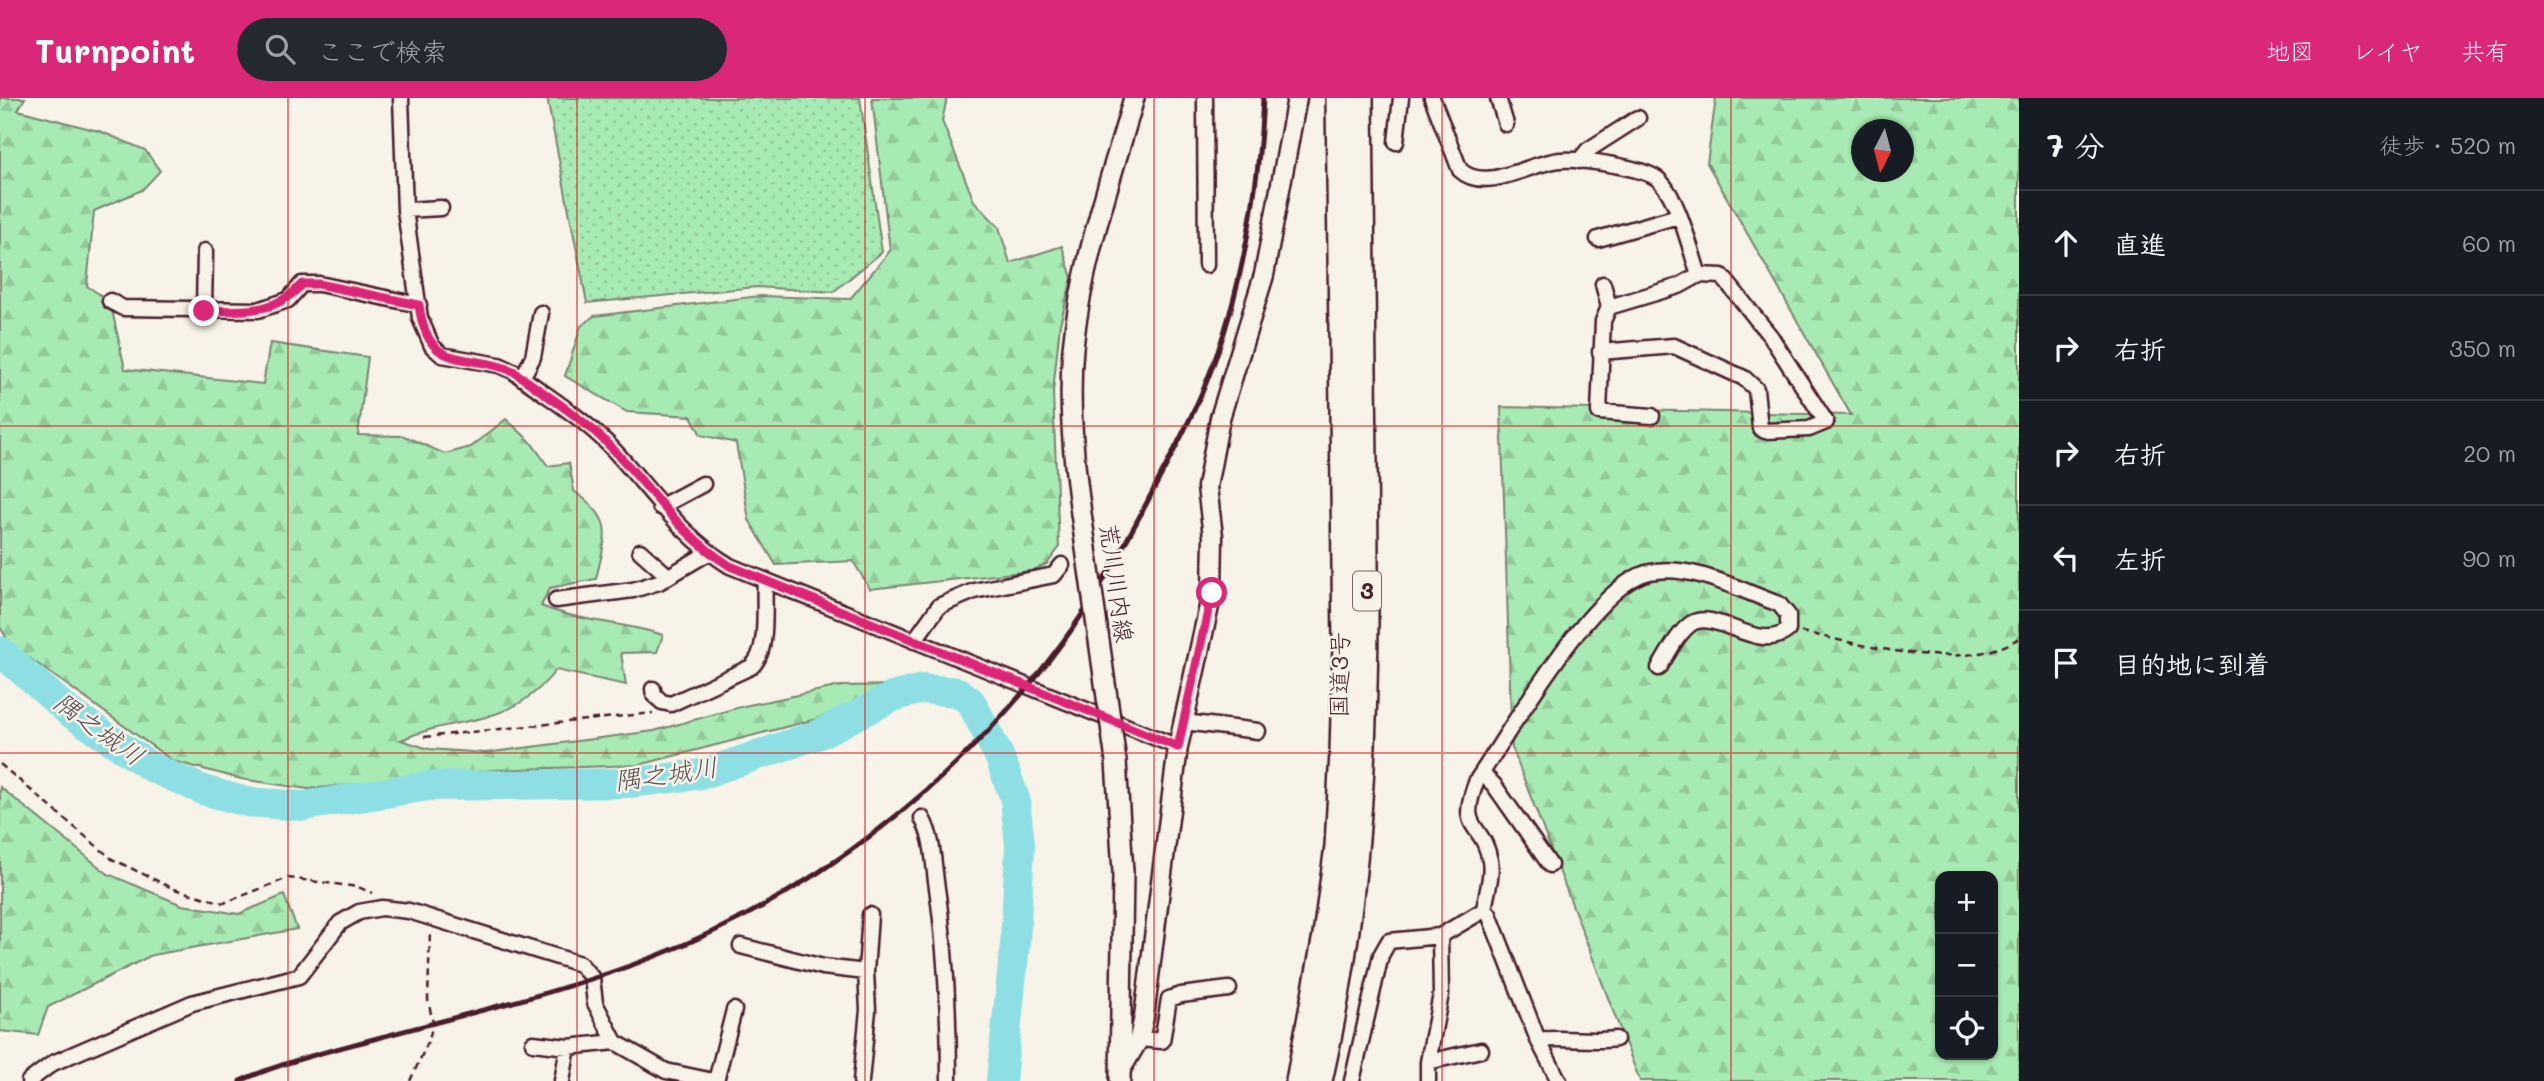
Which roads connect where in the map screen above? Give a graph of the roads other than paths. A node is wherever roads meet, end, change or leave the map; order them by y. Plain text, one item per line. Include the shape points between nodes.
1 (401, 98) edge
2 (1134, 98) edge
3 (1205, 98) edge
4 (1297, 98) edge
5 (1338, 98) edge
6 (1361, 98) edge
7 (1401, 98) edge
8 (1432, 98) edge
9 (1498, 98) edge
10 (1638, 118) dead end
11 (1506, 124) dead end
12 (1396, 142) dead end
13 (1578, 161) junction
14 (441, 208) dead end
15 (405, 210) junction
16 (1678, 216) junction
17 (1598, 239) dead end
18 (205, 251) dead end
19 (1206, 265) dead end
20 (1699, 275) junction
21 (1603, 285) dead end
22 (110, 301) dead end
23 (419, 305) junction
24 (1609, 307) junction
25 (204, 311) junction
26 (541, 313) dead end
27 (1600, 352) junction
28 (522, 378) junction
29 (1653, 416) dead end
30 (703, 484) dead end
31 (660, 507) junction
32 (639, 551) dead end
33 (708, 552) junction
34 (1062, 565) dead end
35 (668, 576) junction
36 (765, 580) junction
37 (556, 600) dead end
38 (914, 641) junction
39 (1659, 668) dead end
40 (653, 689) dead end
41 (1184, 722) junction
42 (1258, 732) dead end
43 (1178, 747) junction
44 (1482, 773) junction
45 (922, 818) dead end
46 (1550, 865) dead end
47 (1483, 909) junction
48 (870, 915) dead end
49 (1440, 936) junction
50 (741, 946) dead end
51 (866, 972) junction
52 (1229, 989) dead end
53 (734, 1010) dead end
54 (1139, 1039) junction
55 (1616, 1039) dead end
56 (1538, 1040) junction
57 (615, 1042) junction
58 (533, 1043) dead end
59 (568, 1046) junction
60 (1481, 1050) dead end
61 (1428, 1062) junction
62 (1120, 1076) edge
63 (27, 1080) edge
64 (562, 1081) edge
65 (715, 1081) edge
66 (861, 1081) edge
67 (949, 1081) edge
68 (1298, 1081) edge
69 (1320, 1081) edge
70 (1352, 1081) edge
71 (1427, 1081) edge
72 (1559, 1081) edge

1 - 15 street
2 - 62 main road, 荒川川内線, bridge via 1088,263 1073,347 1072,431 1116,761 1123,872
3 - 19 street
4 - 41 street via 1264,275 1218,430 1207,487 1213,536 1212,593
5 - 68 highway, 国道3号 / 3 via 1345,644 1342,752 1327,923
6 - 69 highway, 国道3号 / 3 via 1368,644 1365,754 1348,941
7 - 12 street
8 - 13 street via 1460,170 1469,179 1484,180 1560,160
9 - 11 street
10 - 13 street
13 - 16 street via 1633,169 1659,179
14 - 15 street
15 - 23 street
16 - 17 street
16 - 20 street
18 - 25 street
20 - 24 street via 1679,286
20 - 27 street via 1722,276 1771,337 1826,422 1809,429 1765,431 1760,428 1756,389 1744,378 1674,346
21 - 24 street
22 - 25 street via 123,308
23 - 25 street via 302,284 288,300 258,310
23 - 28 street via 432,346 442,355 499,365
24 - 27 street via 1602,321
26 - 28 street via 533,357
27 - 29 street via 1600,412
28 - 31 street via 607,443
30 - 31 street
31 - 33 street
32 - 35 street
33 - 35 street
33 - 36 street
34 - 38 street via 1046,578 974,591 939,606
35 - 37 street via 633,590
36 - 38 street
36 - 40 street via 764,650 759,661 671,704 662,702
38 - 43 street
39 - 44 street via 1693,622 1707,621 1767,637 1780,636 1788,629 1788,615 1779,604 1695,575 1649,572 1630,580 1558,656
41 - 42 street
41 - 43 street
43 - 54 street
44 - 46 street
44 - 47 street via 1469,800 1468,818 1491,862
45 - 67 street via 929,831 949,996
47 - 49 street
47 - 56 street via 1489,914
48 - 51 street
49 - 61 street via 1441,994
49 - 70 street via 1389,941 1381,955
50 - 51 street via 823,967
51 - 66 street via 869,1010
52 - 54 street via 1170,999 1162,1041
53 - 65 street
54 - 62 street
55 - 56 street
56 - 72 street
57 - 59 street
57 - 63 street via 595,1003 592,978 580,964 409,911 382,908 359,912 340,923 299,976 192,1003 53,1063
57 - 65 street via 666,1071
58 - 59 street
59 - 64 street
60 - 61 street
61 - 71 street

